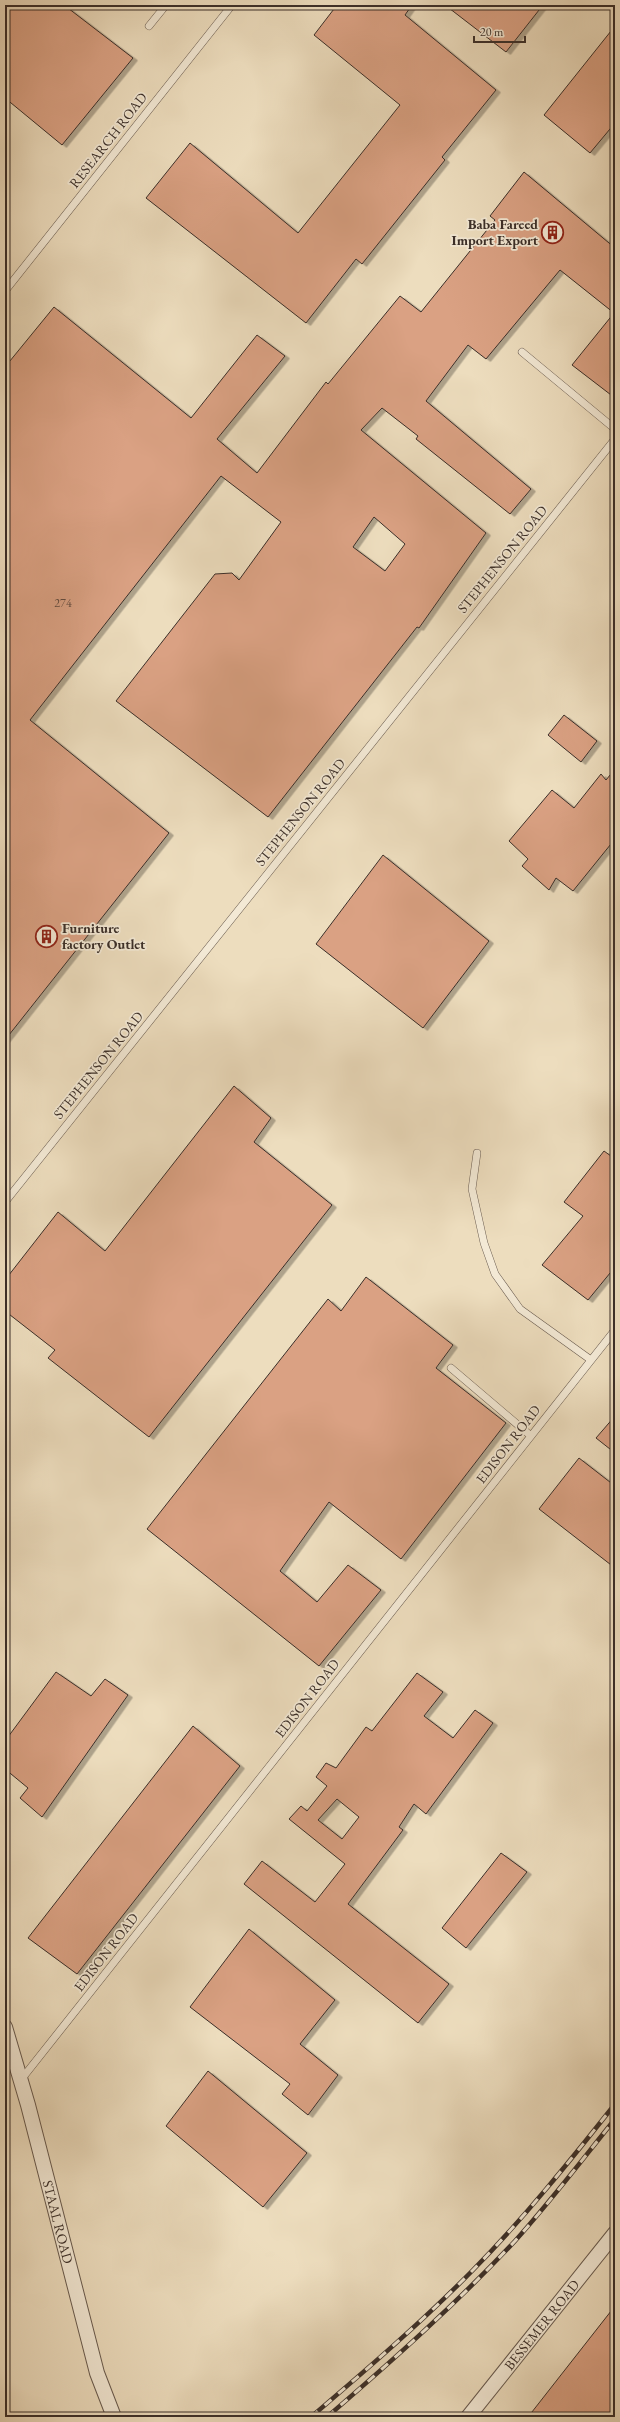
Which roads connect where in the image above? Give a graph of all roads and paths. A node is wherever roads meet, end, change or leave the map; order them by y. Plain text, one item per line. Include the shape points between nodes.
1 (166, 5) edge
2 (232, 5) edge
3 (149, 26) dead end
4 (5, 291) edge
5 (522, 352) dead end
6 (615, 428) edge
7 (615, 439) edge
8 (477, 1153) dead end
9 (5, 1202) edge
10 (615, 1330) edge
11 (591, 1360) junction
12 (451, 1368) dead end
13 (531, 1436) junction
14 (5, 2027) edge
15 (20, 2081) junction
16 (615, 2233) edge
17 (114, 2417) edge
18 (468, 2417) edge

1 - 3 lane
2 - 4 lane, RESEARCH ROAD
5 - 6 lane
7 - 9 lane, STEPHENSON ROAD
8 - 11 lane via 472,1189 484,1242 495,1274 520,1309
10 - 11 lane, EDISON ROAD
11 - 13 lane, EDISON ROAD
12 - 13 lane
13 - 15 lane, EDISON ROAD
14 - 15 street, STAAL ROAD
15 - 17 street, STAAL ROAD via 97,2373
16 - 18 street, BESSEMER ROAD

